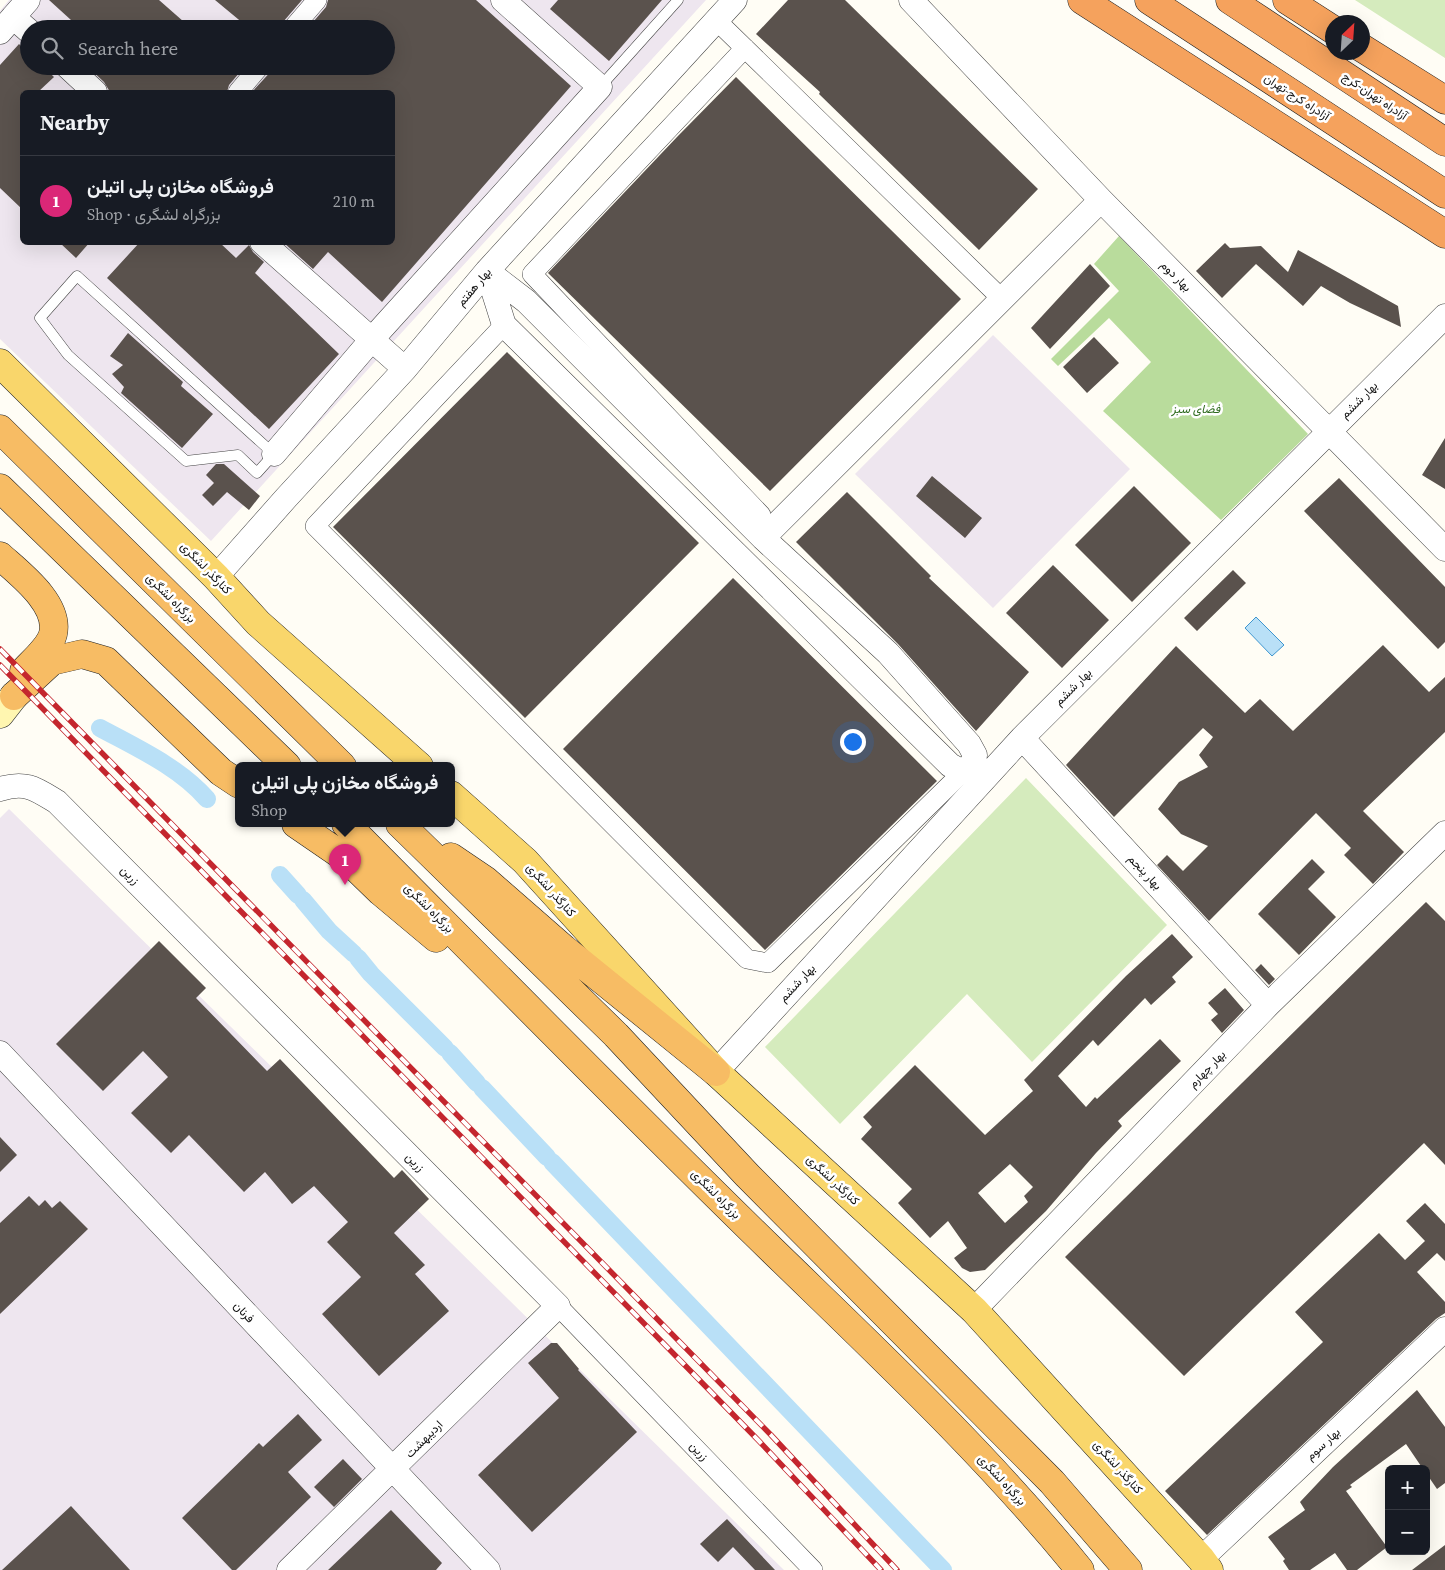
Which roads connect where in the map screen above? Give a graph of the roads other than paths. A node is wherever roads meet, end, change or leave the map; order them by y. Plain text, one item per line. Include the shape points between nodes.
1 (317, 0) edge
2 (503, 0) edge
3 (678, 0) edge
4 (735, 0) edge
5 (911, 0) edge
6 (1082, 0) edge
7 (1149, 0) edge
8 (1230, 0) edge
9 (1287, 0) edge
10 (300, 20) edge
11 (716, 20) junction
12 (1325, 24) edge
13 (745, 48) junction
14 (1370, 53) edge
15 (77, 75) edge
16 (252, 75) edge
17 (600, 87) junction
18 (93, 90) edge
19 (240, 90) edge
20 (1445, 100) edge
21 (1445, 142) edge
22 (1445, 194) edge
23 (1100, 200) junction
24 (1445, 234) edge
25 (265, 245) edge
26 (487, 271) junction
27 (1001, 298) junction
28 (1445, 316) edge
29 (504, 325) junction
30 (373, 338) junction
31 (0, 363) edge
32 (405, 369) junction
33 (0, 430) edge
34 (1328, 431) junction
35 (274, 454) junction
36 (0, 488) edge
37 (763, 538) junction
38 (1445, 549) edge
39 (0, 556) edge
40 (216, 577) junction
41 (5, 699) edge
42 (1022, 738) junction
43 (283, 762) edge
44 (338, 762) edge
45 (414, 762) edge
46 (962, 772) junction
47 (235, 781) edge
48 (0, 789) edge
49 (455, 799) edge
50 (300, 827) edge
51 (349, 827) edge
52 (403, 827) edge
53 (411, 827) edge
54 (1445, 833) edge
55 (1268, 1005) junction
56 (527, 1007) junction
57 (0, 1053) edge
58 (716, 1072) junction
59 (558, 1306) junction
60 (974, 1310) junction
61 (1445, 1329) edge
62 (392, 1470) junction
63 (1205, 1564) edge
64 (289, 1570) edge
65 (488, 1570) edge
66 (813, 1570) edge
67 (1080, 1570) edge
68 (1128, 1570) edge

1 - 10 street
2 - 17 street
3 - 17 lane
4 - 11 street, بهار هفتم
5 - 23 street, بهار دوم
6 - 24 highway
7 - 22 highway, آزادراه کرج-تهران
8 - 21 highway, آزادراه تهران-کرج
9 - 12 highway
11 - 13 street
11 - 26 street, بهار هفتم
13 - 27 street
13 - 37 street via 532,274 761,515
14 - 20 highway
15 - 18 street
16 - 19 street
17 - 30 street
23 - 27 street
23 - 34 street, بهار دوم
25 - 30 street
26 - 29 street
26 - 32 street, بهار هفتم
26 - 37 street via 526,301
27 - 37 street
28 - 34 street, بهار ششم
29 - 46 street via 950,765
29 - 46 street via 315,526 746,959 768,963
30 - 32 street
30 - 35 street
31 - 40 main road, کنارگذر لشگری
32 - 40 street, بهار هفتم
33 - 44 highway, بزرگراه لشگری
34 - 38 street, بهار دوم
34 - 42 street, بهار ششم
35 - 35 lane via 77,276 40,318 68,355 186,461 238,455 257,473
36 - 43 highway
37 - 46 street via 888,653 969,744 975,755 974,762
39 - 41 highway via 40,594 52,613 53,634 43,652
40 - 45 main road, کنارگذر لشگری via 258,623
41 - 47 highway via 52,661 82,654 106,661 221,772
42 - 55 street, بهار پنجم
42 - 58 street, بهار ششم
48 - 59 street, زرین via 14,784 36,789 57,802
49 - 58 main road, کنارگذر لشگری via 525,861
50 - 56 highway via 347,859 470,969
51 - 56 highway, بزرگراه لشگری
52 - 68 highway via 616,1035 747,1175 1052,1482
53 - 58 highway via 485,880 564,949
54 - 55 street, بهار چهارم
55 - 60 street, بهار چهارم
56 - 67 highway, بزرگراه لشگری via 990,1466
57 - 62 street, فرنان
58 - 60 main road, کنارگذر لشگری
59 - 62 street, اردیبهشت
59 - 66 street, زرین
60 - 63 main road, کنارگذر لشگری
61 - 63 street, بهار سوم
62 - 64 street, اردیبهشت
62 - 65 street, فرنان

